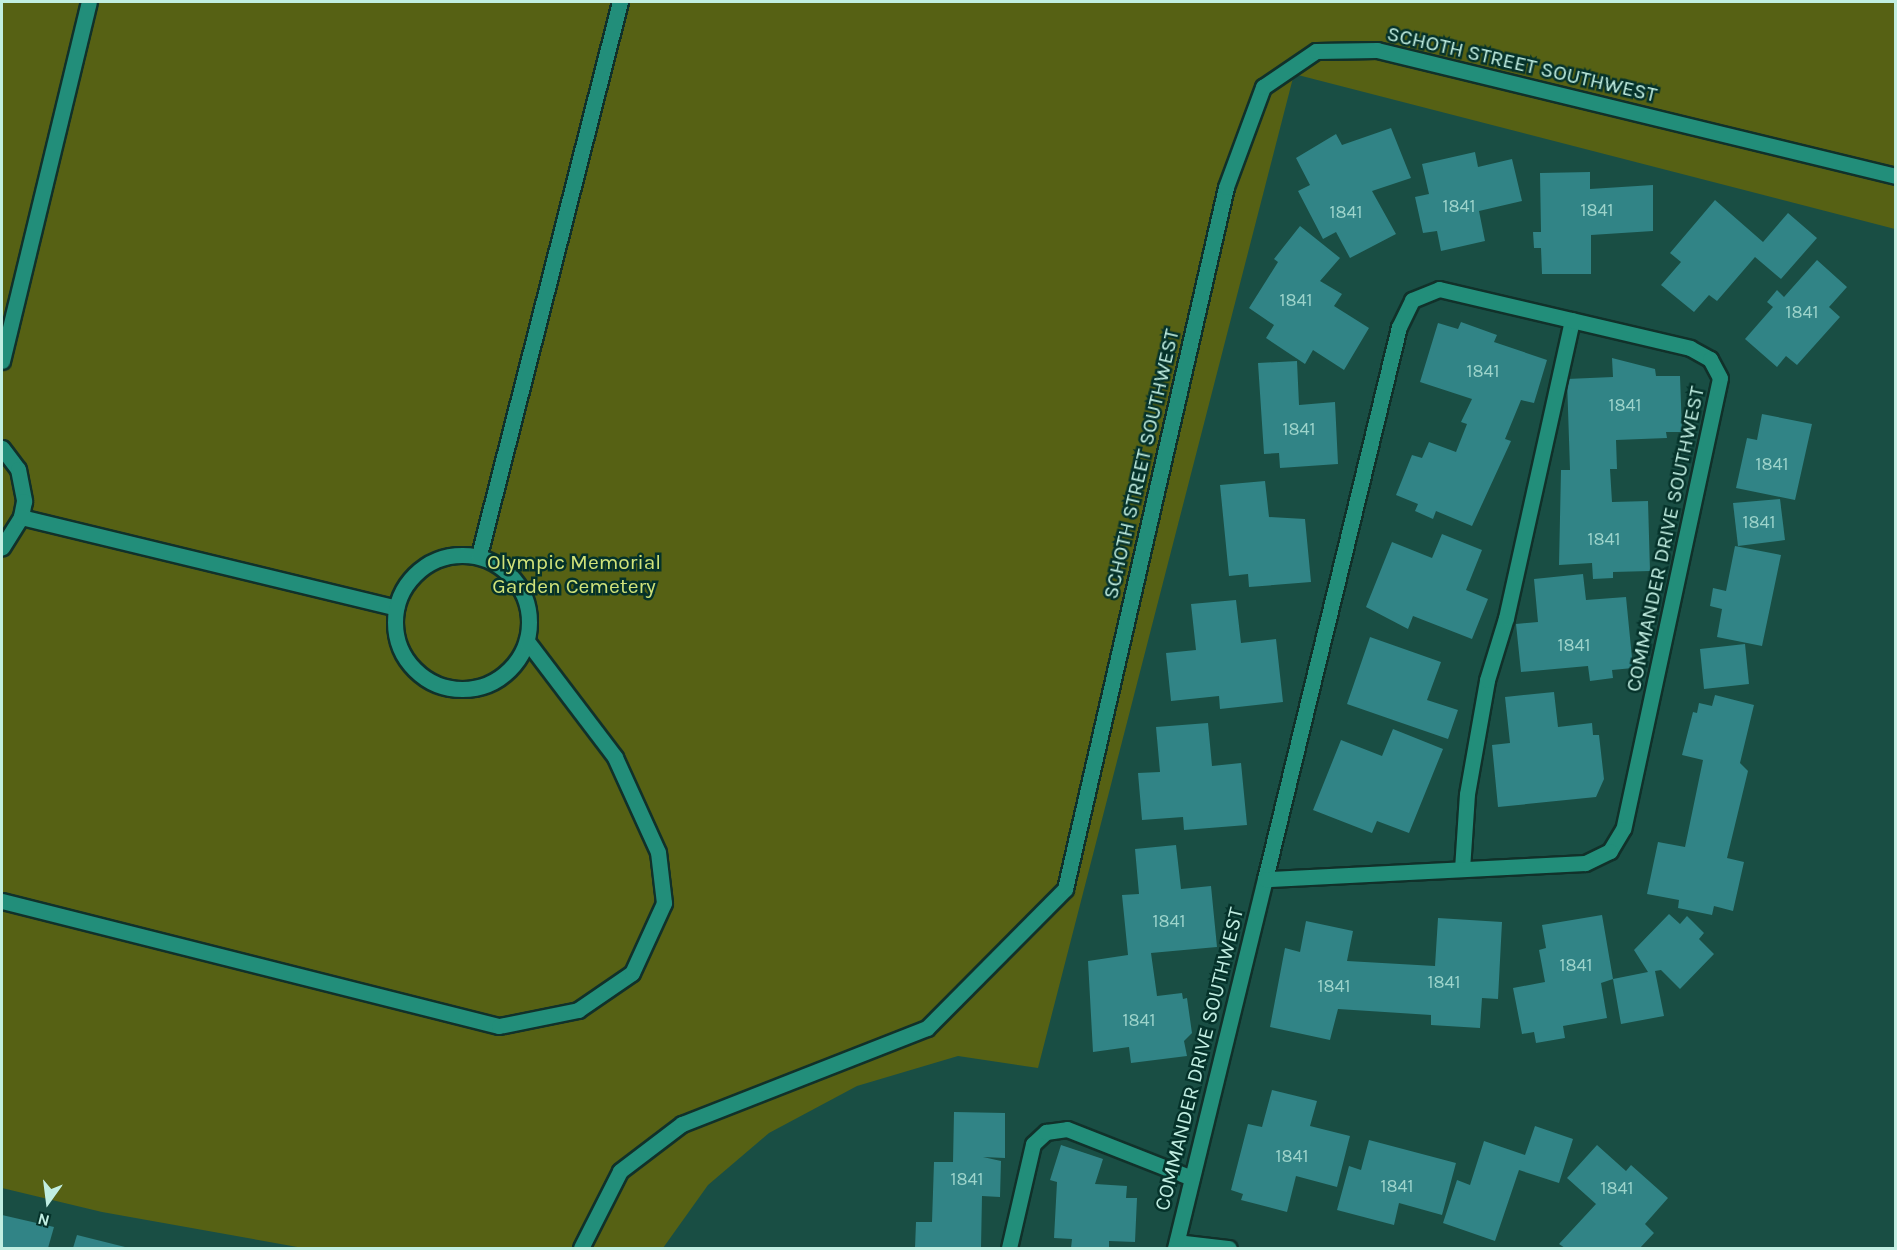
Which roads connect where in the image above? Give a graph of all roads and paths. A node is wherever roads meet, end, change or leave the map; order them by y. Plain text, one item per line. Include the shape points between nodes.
1 (89, 2) edge
2 (620, 2) edge
3 (1896, 176) edge
4 (1572, 320) junction
5 (2, 361) edge
6 (2, 448) edge
7 (21, 517) junction
8 (2, 547) edge
9 (479, 555) junction
10 (396, 608) junction
11 (527, 641) junction
12 (1462, 869) junction
13 (1264, 879) junction
14 (2, 901) edge
15 (1192, 1178) junction
16 (1176, 1245) edge
17 (581, 1248) edge
18 (1009, 1248) edge
19 (1229, 1248) edge

1 - 5 street
2 - 9 street
3 - 17 street, SCHOTH STREET SOUTHWEST via 1377,50 1316,51 1263,87 1226,187 1065,889 927,1028 682,1124 620,1171
4 - 12 street via 1506,618 1486,680 1467,794
4 - 12 street, COMMANDER DRIVE SOUTHWEST via 1690,348 1710,359 1720,378 1718,389 1623,829 1610,851 1585,863
4 - 13 street, COMMANDER DRIVE SOUTHWEST via 1439,289 1412,300 1399,327
6 - 7 street via 23,485
7 - 8 street
7 - 10 street
9 - 10 street via 452,555 433,562 416,573
9 - 11 street via 513,576 525,596 530,618
10 - 11 street via 395,629 411,666 446,687 487,685 505,675
11 - 14 street via 615,757 658,852 664,903 632,973 578,1010 499,1026
12 - 13 street, COMMANDER DRIVE SOUTHWEST
13 - 15 street, COMMANDER DRIVE SOUTHWEST
15 - 16 street, COMMANDER DRIVE SOUTHWEST
15 - 18 street via 1067,1129 1046,1132 1033,1144
16 - 19 street

